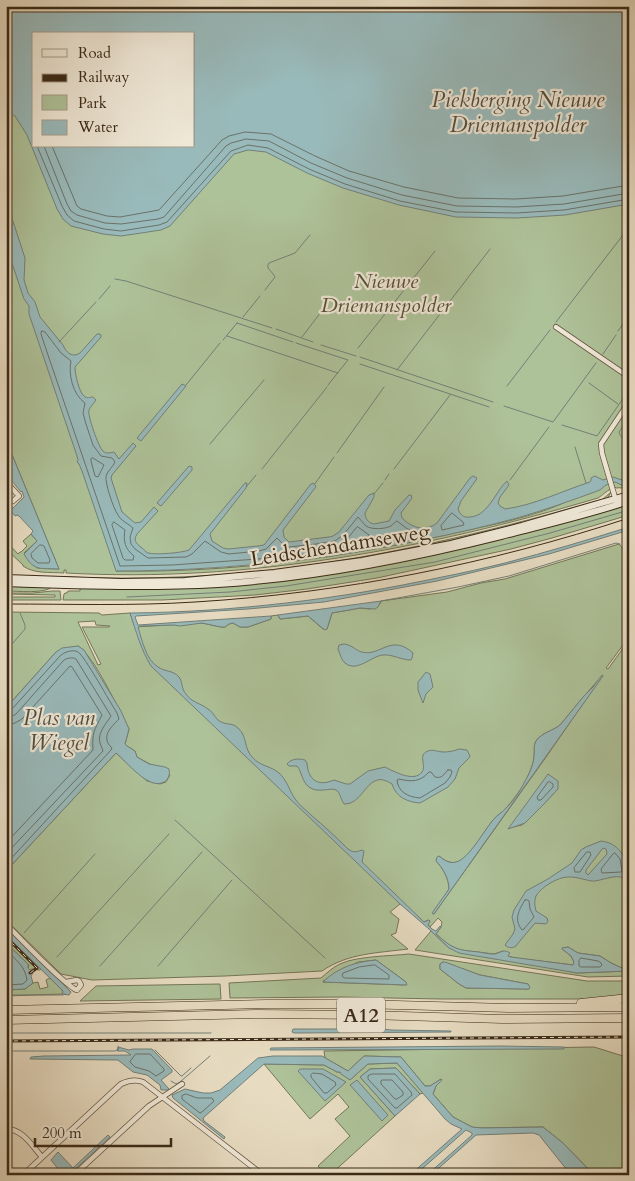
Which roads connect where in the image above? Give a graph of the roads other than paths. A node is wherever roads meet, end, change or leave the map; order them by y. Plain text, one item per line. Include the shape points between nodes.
1 (556, 328) dead end
2 (629, 377) edge
3 (629, 402) edge
4 (6, 482) edge
5 (629, 495) edge
6 (13, 501) dead end
7 (629, 501) edge
8 (617, 502) junction
9 (6, 578) edge
10 (6, 583) edge
11 (65, 583) junction
12 (6, 924) edge
13 (66, 982) dead end
14 (629, 998) edge
15 (629, 1007) edge
16 (537, 1008) junction
17 (6, 1010) edge
18 (629, 1018) edge
19 (6, 1020) edge
20 (182, 1084) dead end
21 (163, 1097) junction
22 (6, 1129) edge
23 (42, 1157) junction
24 (23, 1175) edge
25 (74, 1175) edge
26 (263, 1175) edge

1 - 2 street
3 - 8 street via 600,444
4 - 6 street via 19,496
5 - 8 main road, Leidschendamseweg
7 - 8 main road, Leidschendamseweg
8 - 11 main road, Leidschendamseweg via 479,542 324,572 220,584 122,587
9 - 11 main road
10 - 11 main road
12 - 13 street
14 - 16 highway, A12
15 - 16 highway, A12
16 - 17 highway, A12 via 259,1004
18 - 19 highway, A12 via 258,1014
20 - 21 street
21 - 23 street via 143,1082 127,1081
21 - 25 street
21 - 26 street
22 - 23 street via 22,1135
23 - 24 street

